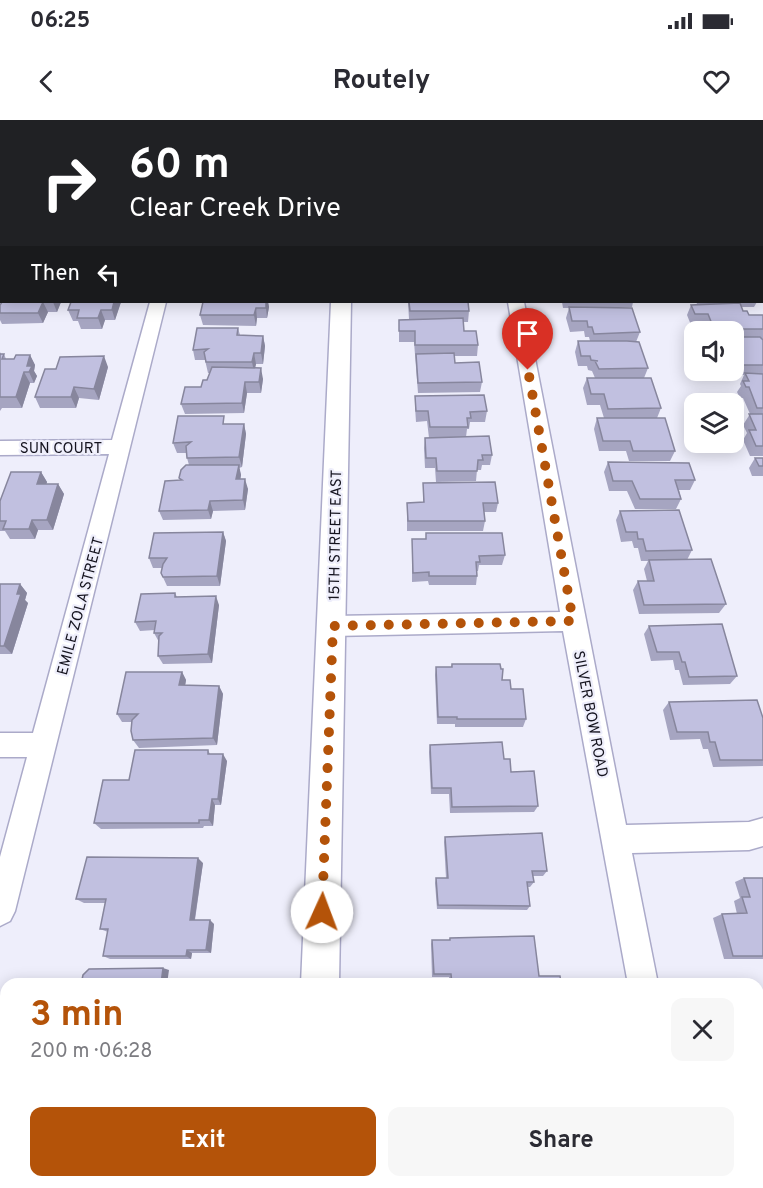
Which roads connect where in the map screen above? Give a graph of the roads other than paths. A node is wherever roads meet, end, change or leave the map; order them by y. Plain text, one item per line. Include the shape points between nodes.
1 (158, 303) edge
2 (341, 303) edge
3 (516, 303) edge
4 (122, 447) junction
5 (0, 448) edge
6 (573, 621) junction
7 (333, 626) junction
8 (43, 744) junction
9 (0, 745) edge
10 (763, 832) edge
11 (616, 839) junction
12 (0, 910) edge
13 (320, 978) edge
14 (642, 978) edge

1 - 4 street, EMILE ZOLA STREET
2 - 7 street, 15TH STREET EAST
3 - 6 street, SILVER BOW ROAD
4 - 5 street, SUN COURT
4 - 8 street, EMILE ZOLA STREET
6 - 7 street
6 - 11 street, SILVER BOW ROAD
7 - 13 street, 15TH STREET EAST
8 - 9 street
8 - 12 street, EMILE ZOLA STREET
10 - 11 street via 749,836
11 - 14 street, SILVER BOW ROAD

